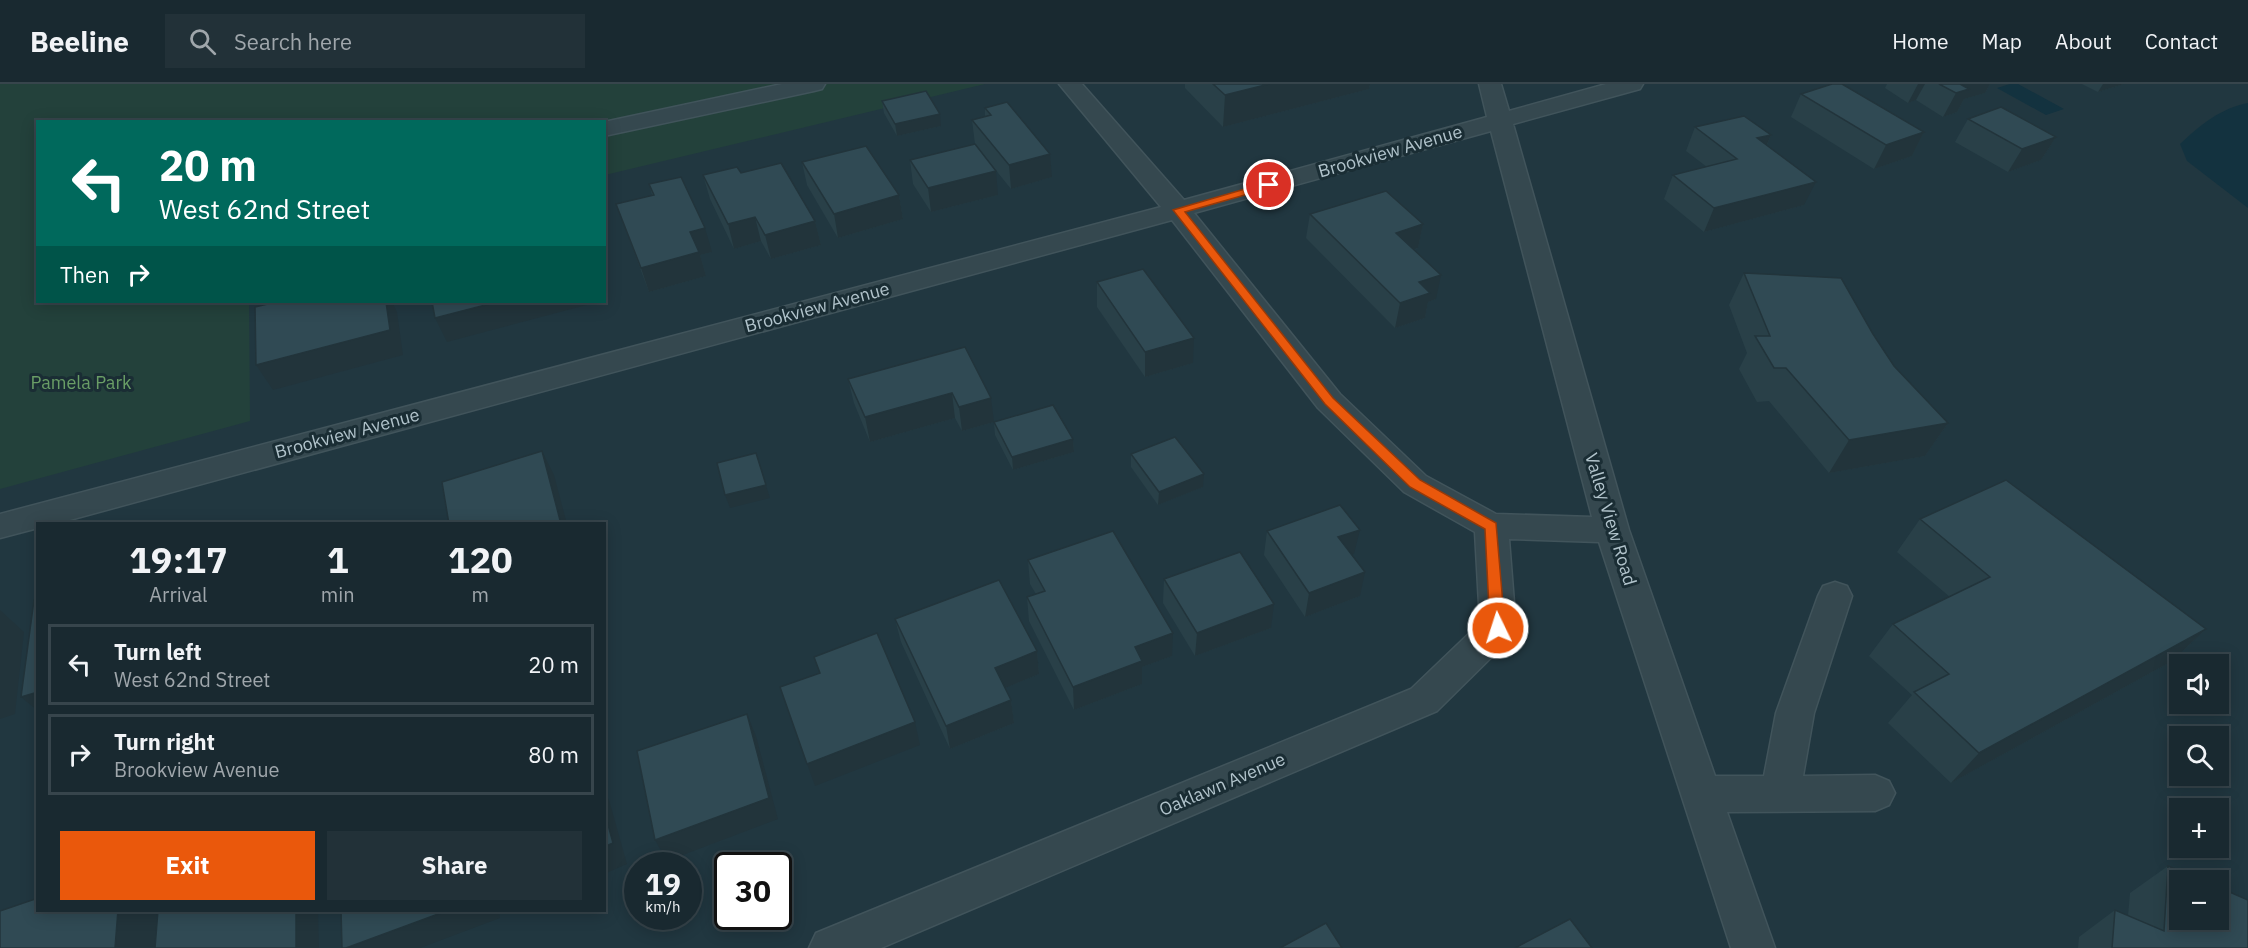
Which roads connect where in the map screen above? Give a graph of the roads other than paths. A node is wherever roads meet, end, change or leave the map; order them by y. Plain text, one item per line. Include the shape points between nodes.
1 (813, 84) edge
2 (1071, 84) edge
3 (1490, 84) edge
4 (1632, 84) edge
5 (1501, 120) junction
6 (606, 129) edge
7 (1178, 210) junction
8 (0, 525) edge
9 (1491, 526) junction
10 (1612, 530) junction
11 (1835, 596) dead end
12 (1875, 793) dead end
13 (1701, 794) junction
14 (1780, 794) junction
15 (831, 948) edge
16 (1753, 948) edge

1 - 6 street
2 - 7 street
3 - 5 street, Valley View Road
4 - 5 street, Brookview Avenue
5 - 7 street, Brookview Avenue
5 - 10 street, Valley View Road
7 - 8 street, Brookview Avenue
7 - 9 street via 1329,401 1415,484
9 - 10 street
9 - 15 street, Oaklawn Avenue via 1498,628 1424,699
10 - 13 street, Valley View Road
11 - 14 street via 1795,713
12 - 14 street
13 - 14 street
13 - 16 street, Valley View Road

